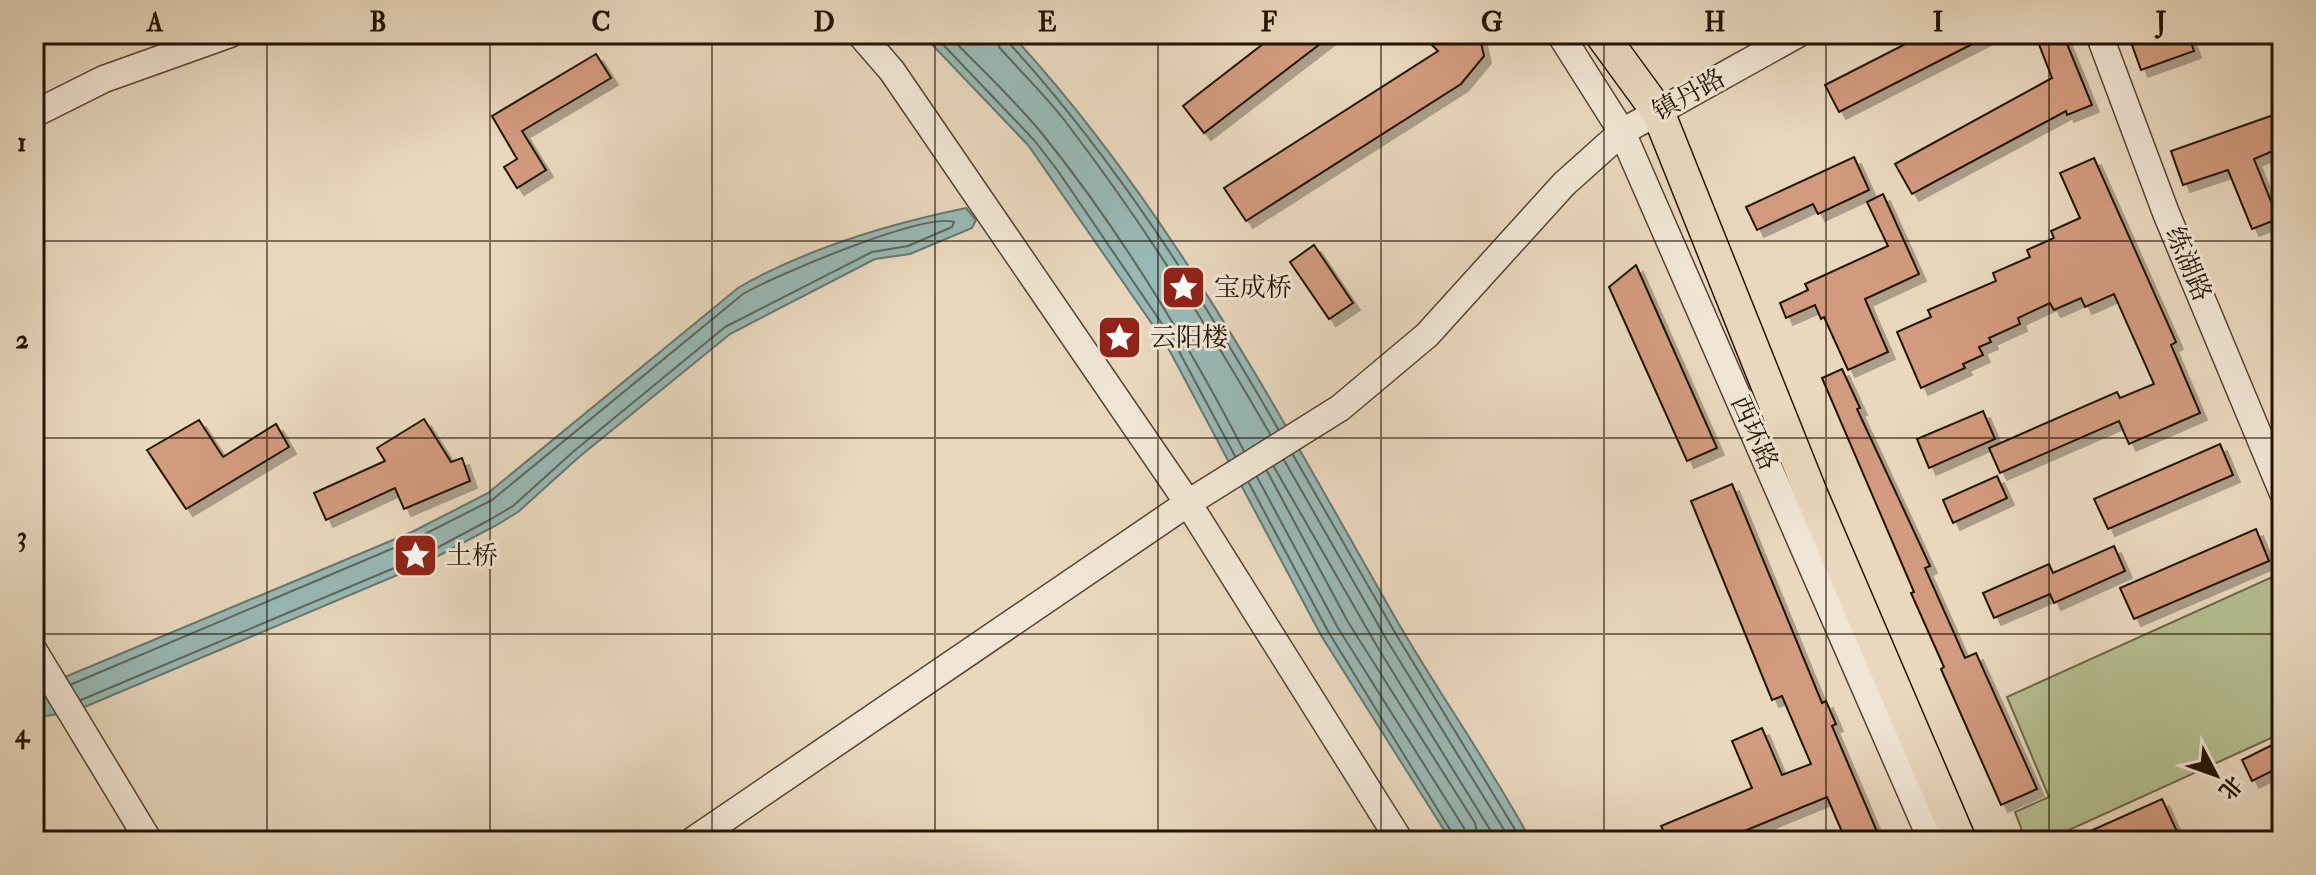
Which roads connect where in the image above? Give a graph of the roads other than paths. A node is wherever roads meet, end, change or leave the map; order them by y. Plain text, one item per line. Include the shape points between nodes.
1 (230, 34) edge
2 (860, 34) edge
3 (1560, 34) edge
4 (1601, 34) edge
5 (1798, 34) edge
6 (2099, 34) edge
7 (1658, 112) junction
8 (34, 114) edge
9 (1622, 132) junction
10 (2282, 491) edge
11 (1188, 503) junction
12 (37, 656) edge
13 (149, 841) edge
14 (692, 841) edge
15 (1400, 841) edge
16 (1932, 841) edge
17 (1960, 841) edge

1 - 8 street via 104,79
2 - 11 street via 892,71
3 - 9 street, 西环路
4 - 7 main road, 西环路
5 - 7 street, 镇丹路
6 - 10 street, 练湖路 via 2166,213
7 - 9 street, 镇丹路
7 - 17 main road, 西环路 via 1812,496
9 - 11 street, 镇丹路 via 1564,184 1427,335 1329,416
9 - 16 street, 西环路
11 - 14 street, 镇丹路
11 - 15 street
12 - 13 street

